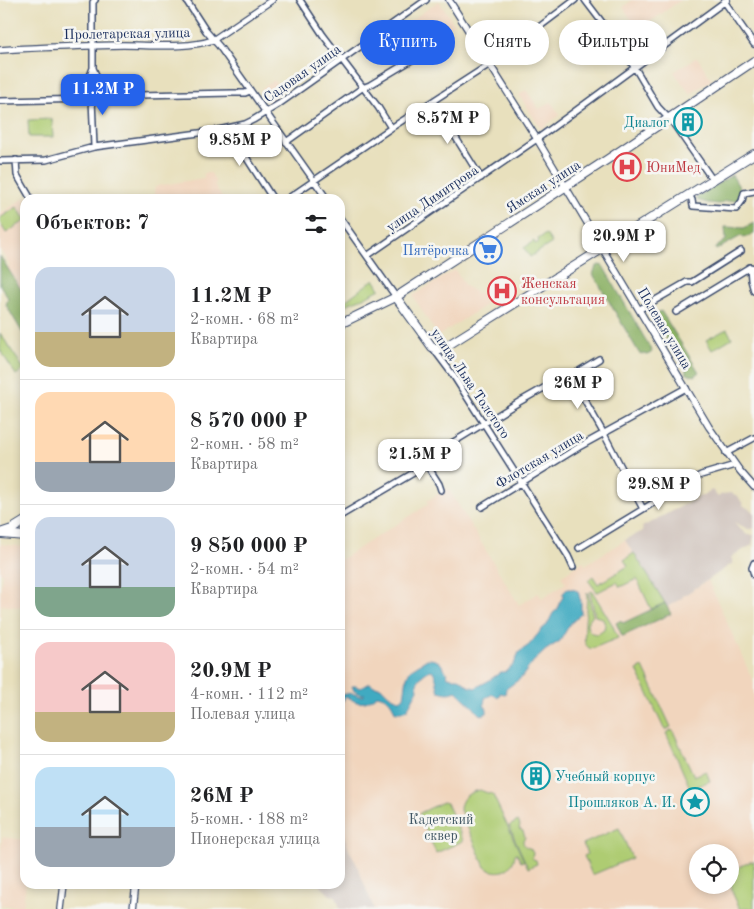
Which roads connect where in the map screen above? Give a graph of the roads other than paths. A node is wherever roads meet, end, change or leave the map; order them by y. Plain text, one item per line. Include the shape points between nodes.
1 (186, 0) edge
2 (272, 0) edge
3 (300, 0) edge
4 (426, 0) edge
5 (449, 0) edge
6 (575, 0) edge
7 (584, 0) edge
8 (93, 1) edge
9 (725, 1) edge
10 (548, 20) edge
11 (465, 25) edge
12 (213, 40) junction
13 (754, 44) edge
14 (94, 46) junction
15 (0, 50) edge
16 (341, 60) junction
17 (754, 61) edge
18 (403, 65) edge
19 (488, 65) edge
20 (491, 65) edge
21 (635, 68) junction
22 (362, 88) junction
23 (250, 91) junction
24 (92, 97) junction
25 (0, 101) edge
26 (433, 101) junction
27 (266, 112) junction
28 (668, 119) junction
29 (228, 128) junction
30 (391, 128) junction
31 (537, 139) junction
32 (286, 142) junction
33 (94, 147) junction
34 (754, 154) edge
35 (16, 160) junction
36 (0, 161) edge
37 (481, 178) junction
38 (712, 180) junction
39 (314, 181) junction
40 (565, 186) junction
41 (754, 191) edge
42 (28, 194) edge
43 (270, 194) edge
44 (294, 194) edge
45 (323, 194) edge
46 (689, 194) junction
47 (345, 225) edge
48 (603, 248) junction
49 (741, 251) dead end
50 (367, 256) junction
51 (752, 267) edge
52 (754, 291) edge
53 (396, 296) junction
54 (640, 309) junction
55 (676, 312) dead end
56 (345, 322) edge
57 (432, 347) junction
58 (599, 359) dead end
59 (571, 376) junction
60 (686, 388) junction
61 (484, 424) junction
62 (604, 434) junction
63 (754, 438) edge
64 (726, 453) junction
65 (427, 465) junction
66 (735, 465) junction
67 (522, 483) junction
68 (754, 487) edge
69 (441, 490) dead end
70 (482, 507) dead end
71 (643, 509) junction
72 (345, 513) edge
73 (20, 524) edge
74 (0, 534) edge
75 (20, 536) edge
76 (579, 548) dead end
77 (754, 563) edge
78 (573, 567) dead end
79 (754, 575) edge
80 (63, 889) edge
81 (135, 889) edge
82 (61, 909) edge
83 (133, 909) edge

1 - 12 street
2 - 12 street, Пролетарская улица
3 - 16 street
4 - 16 street, Садовая улица
5 - 11 street, Полевая улица
6 - 10 street
7 - 21 street
8 - 14 street
9 - 13 street
9 - 21 street, улица Димитрова
12 - 14 street, Пролетарская улица via 184,45
12 - 23 street
14 - 15 street, Пролетарская улица
14 - 24 street via 93,68 96,75
16 - 22 street
16 - 27 street, Садовая улица
17 - 28 main road, Ямская улица
18 - 22 street
19 - 26 street
20 - 31 street, Полевая улица
21 - 28 street
21 - 31 street, улица Димитрова
22 - 30 street
22 - 32 street
23 - 24 street
23 - 27 street
24 - 25 street
24 - 33 street
26 - 30 street
26 - 37 street
27 - 29 street, Садовая улица via 245,124
27 - 32 street
28 - 38 street
28 - 40 main road, Ямская улица
29 - 33 street, Садовая улица
29 - 43 street via 232,142 246,157
30 - 39 street
31 - 37 street, улица Димитрова
31 - 40 street, Полевая улица
32 - 39 street
33 - 35 street, Садовая улица via 46,160
34 - 38 main road
35 - 36 street, Садовая улица
35 - 42 street via 17,175
37 - 50 street, улица Димитрова
38 - 46 main road
39 - 44 street
39 - 45 street
40 - 48 street, Полевая улица
40 - 53 main road, Ямская улица
41 - 46 street via 744,194 736,209 693,206
46 - 48 main road
47 - 50 street, улица Льва Толстого
48 - 54 street, Полевая улица
48 - 57 main road via 445,347
49 - 54 street
50 - 53 street, улица Льва Толстого
51 - 52 street
51 - 55 street
53 - 56 main road, Ямская улица
53 - 57 main road, улица Льва Толстого
54 - 60 street, Полевая улица
57 - 61 street, улица Льва Толстого
58 - 59 street
59 - 61 street via 565,376
59 - 62 street
60 - 62 street, Флотская улица
60 - 64 street, Полевая улица
61 - 65 street via 429,457
61 - 67 street, улица Льва Толстого
62 - 67 street, Флотская улица
62 - 71 street
63 - 64 street
64 - 66 street, Полевая улица
65 - 69 street
65 - 72 street
66 - 68 street, Полевая улица
66 - 71 street via 696,478
67 - 70 street, Флотская улица
67 - 78 street, улица Льва Толстого
71 - 76 street
73 - 74 main road
74 - 75 main road
77 - 79 street
80 - 82 street
81 - 83 street

